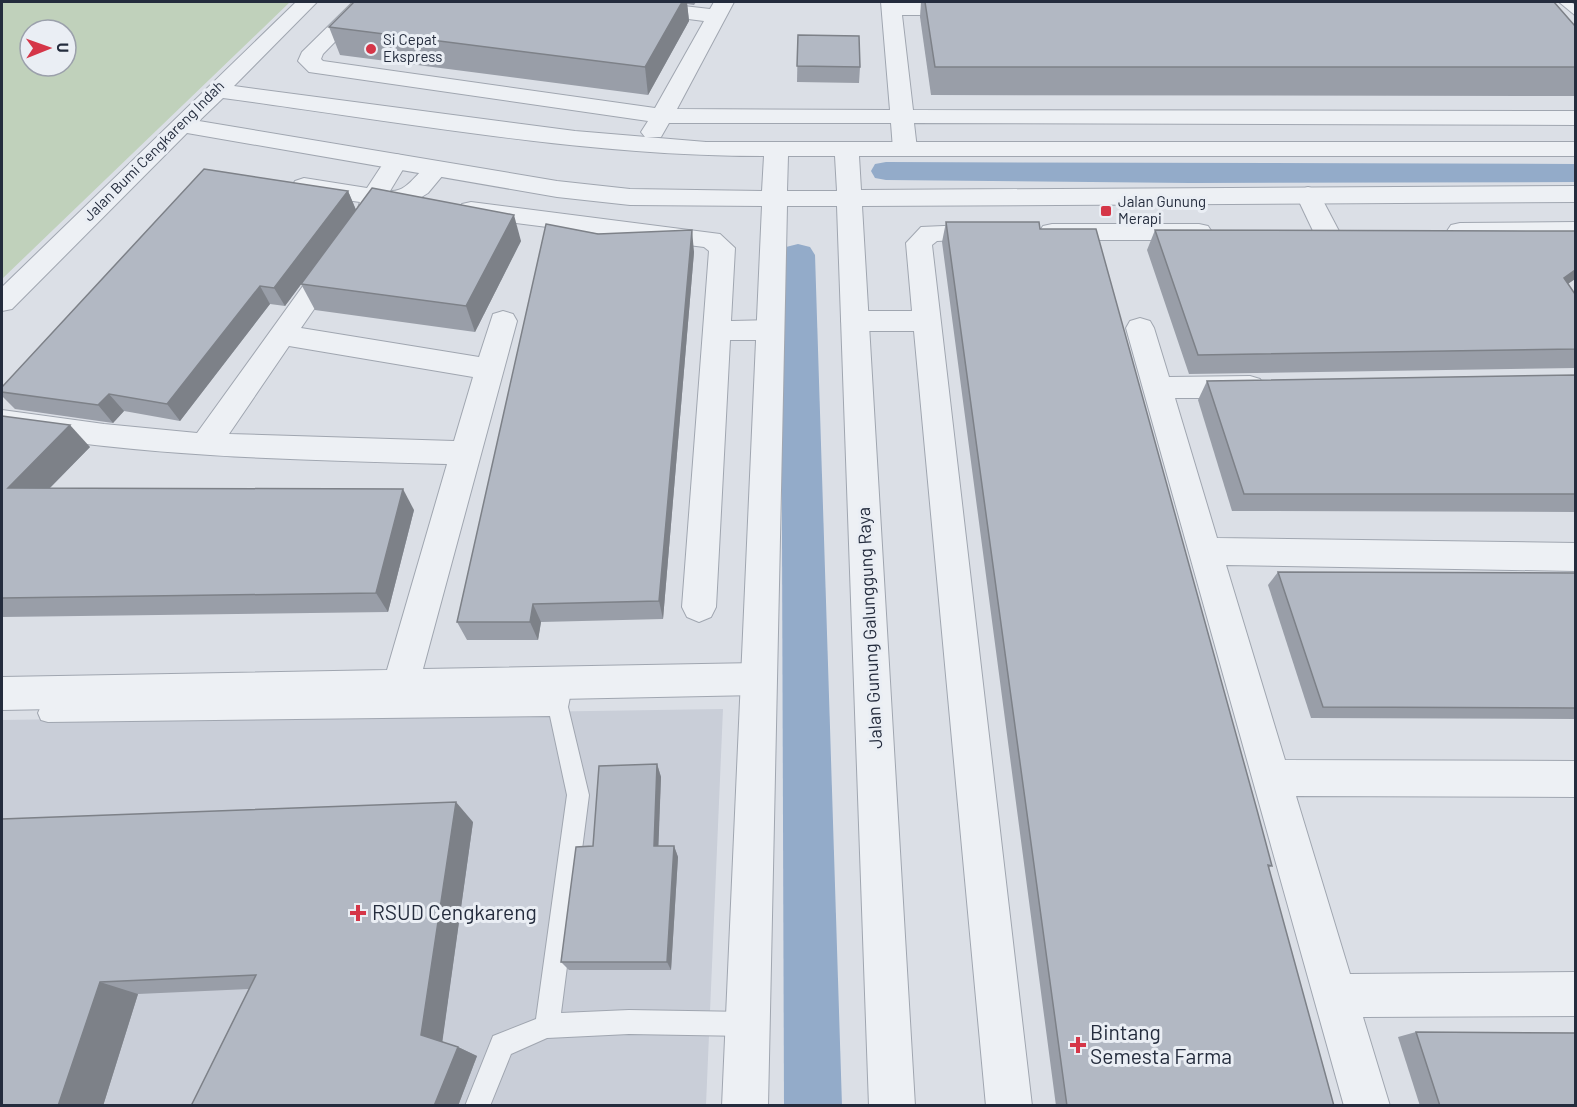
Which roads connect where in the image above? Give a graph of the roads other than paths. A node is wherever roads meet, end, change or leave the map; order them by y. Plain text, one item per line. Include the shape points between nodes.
1 (307, 2) edge
2 (364, 2) edge
3 (602, 2) edge
4 (1565, 2) edge
5 (891, 5) edge
6 (720, 9) edge
7 (986, 9) edge
8 (1575, 13) edge
9 (215, 90) junction
10 (662, 116) junction
11 (903, 116) junction
12 (1575, 118) edge
13 (180, 125) junction
14 (646, 146) junction
15 (776, 149) junction
16 (905, 149) junction
17 (1575, 149) edge
18 (847, 150) junction
19 (396, 161) junction
20 (435, 169) junction
21 (281, 182) edge
22 (1550, 194) junction
23 (1575, 194) edge
24 (1308, 195) junction
25 (848, 197) junction
26 (1043, 197) junction
27 (774, 198) junction
28 (368, 218) junction
29 (1575, 229) edge
30 (1030, 232) junction
31 (1223, 232) edge
32 (1433, 232) edge
33 (1292, 233) edge
34 (2, 302) edge
35 (503, 321) dead end
36 (855, 321) junction
37 (927, 321) junction
38 (1140, 328) dead end
39 (770, 330) junction
40 (717, 331) junction
41 (281, 335) junction
42 (489, 369) junction
43 (1277, 386) edge
44 (1157, 388) junction
45 (2, 421) edge
46 (205, 445) junction
47 (465, 453) junction
48 (1205, 551) junction
49 (1575, 557) edge
50 (699, 607) dead end
51 (757, 679) junction
52 (400, 686) junction
53 (2, 694) edge
54 (560, 695) junction
55 (48, 713) dead end
56 (1272, 778) junction
57 (1575, 779) edge
58 (1575, 994) edge
59 (1335, 996) junction
60 (747, 1024) junction
61 (547, 1026) junction
62 (477, 1106) edge
63 (745, 1106) edge
64 (892, 1106) edge
65 (1009, 1106) edge
66 (1367, 1106) edge

1 - 9 street, Jalan Bumi Cengkareng Indah
2 - 10 street via 313,52 309,61 317,67
3 - 6 street
4 - 8 lane
5 - 7 street
5 - 11 street
6 - 10 street
9 - 13 street, Jalan Bumi Cengkareng Indah
9 - 14 street
10 - 11 street
10 - 14 street
11 - 12 street
11 - 16 street
13 - 19 street
13 - 34 street, Jalan Bumi Cengkareng Indah
14 - 15 street
15 - 18 street
15 - 27 street
16 - 17 street
16 - 18 street
18 - 25 street, Jalan Gunung Galunggung Raya
19 - 20 street
19 - 28 street
20 - 27 street via 630,197
20 - 28 street via 419,188
21 - 28 street
22 - 23 street
22 - 24 street
22 - 29 street
24 - 26 street
24 - 33 street via 1338,233
25 - 26 street
25 - 27 street
25 - 36 street, Jalan Gunung Galunggung Raya
26 - 30 street
27 - 39 street
28 - 40 street via 439,206 718,243 722,248
28 - 41 street
29 - 32 street
30 - 31 street
30 - 37 street via 930,233 920,243
35 - 42 street
36 - 37 street
36 - 64 street, Jalan Gunung Galunggung Raya
37 - 65 street
38 - 44 street
39 - 40 street
39 - 51 street
40 - 50 street
41 - 42 street
41 - 46 street
42 - 47 street
43 - 44 street
44 - 48 street
45 - 46 street
46 - 47 street
47 - 52 street
48 - 49 street
48 - 56 street
51 - 54 street
51 - 60 street
52 - 53 street
52 - 54 street
54 - 55 lane
54 - 61 lane via 578,795
56 - 57 street
56 - 59 street
58 - 59 street
59 - 66 street
60 - 61 lane via 629,1022
60 - 63 street
61 - 62 lane via 502,1045

